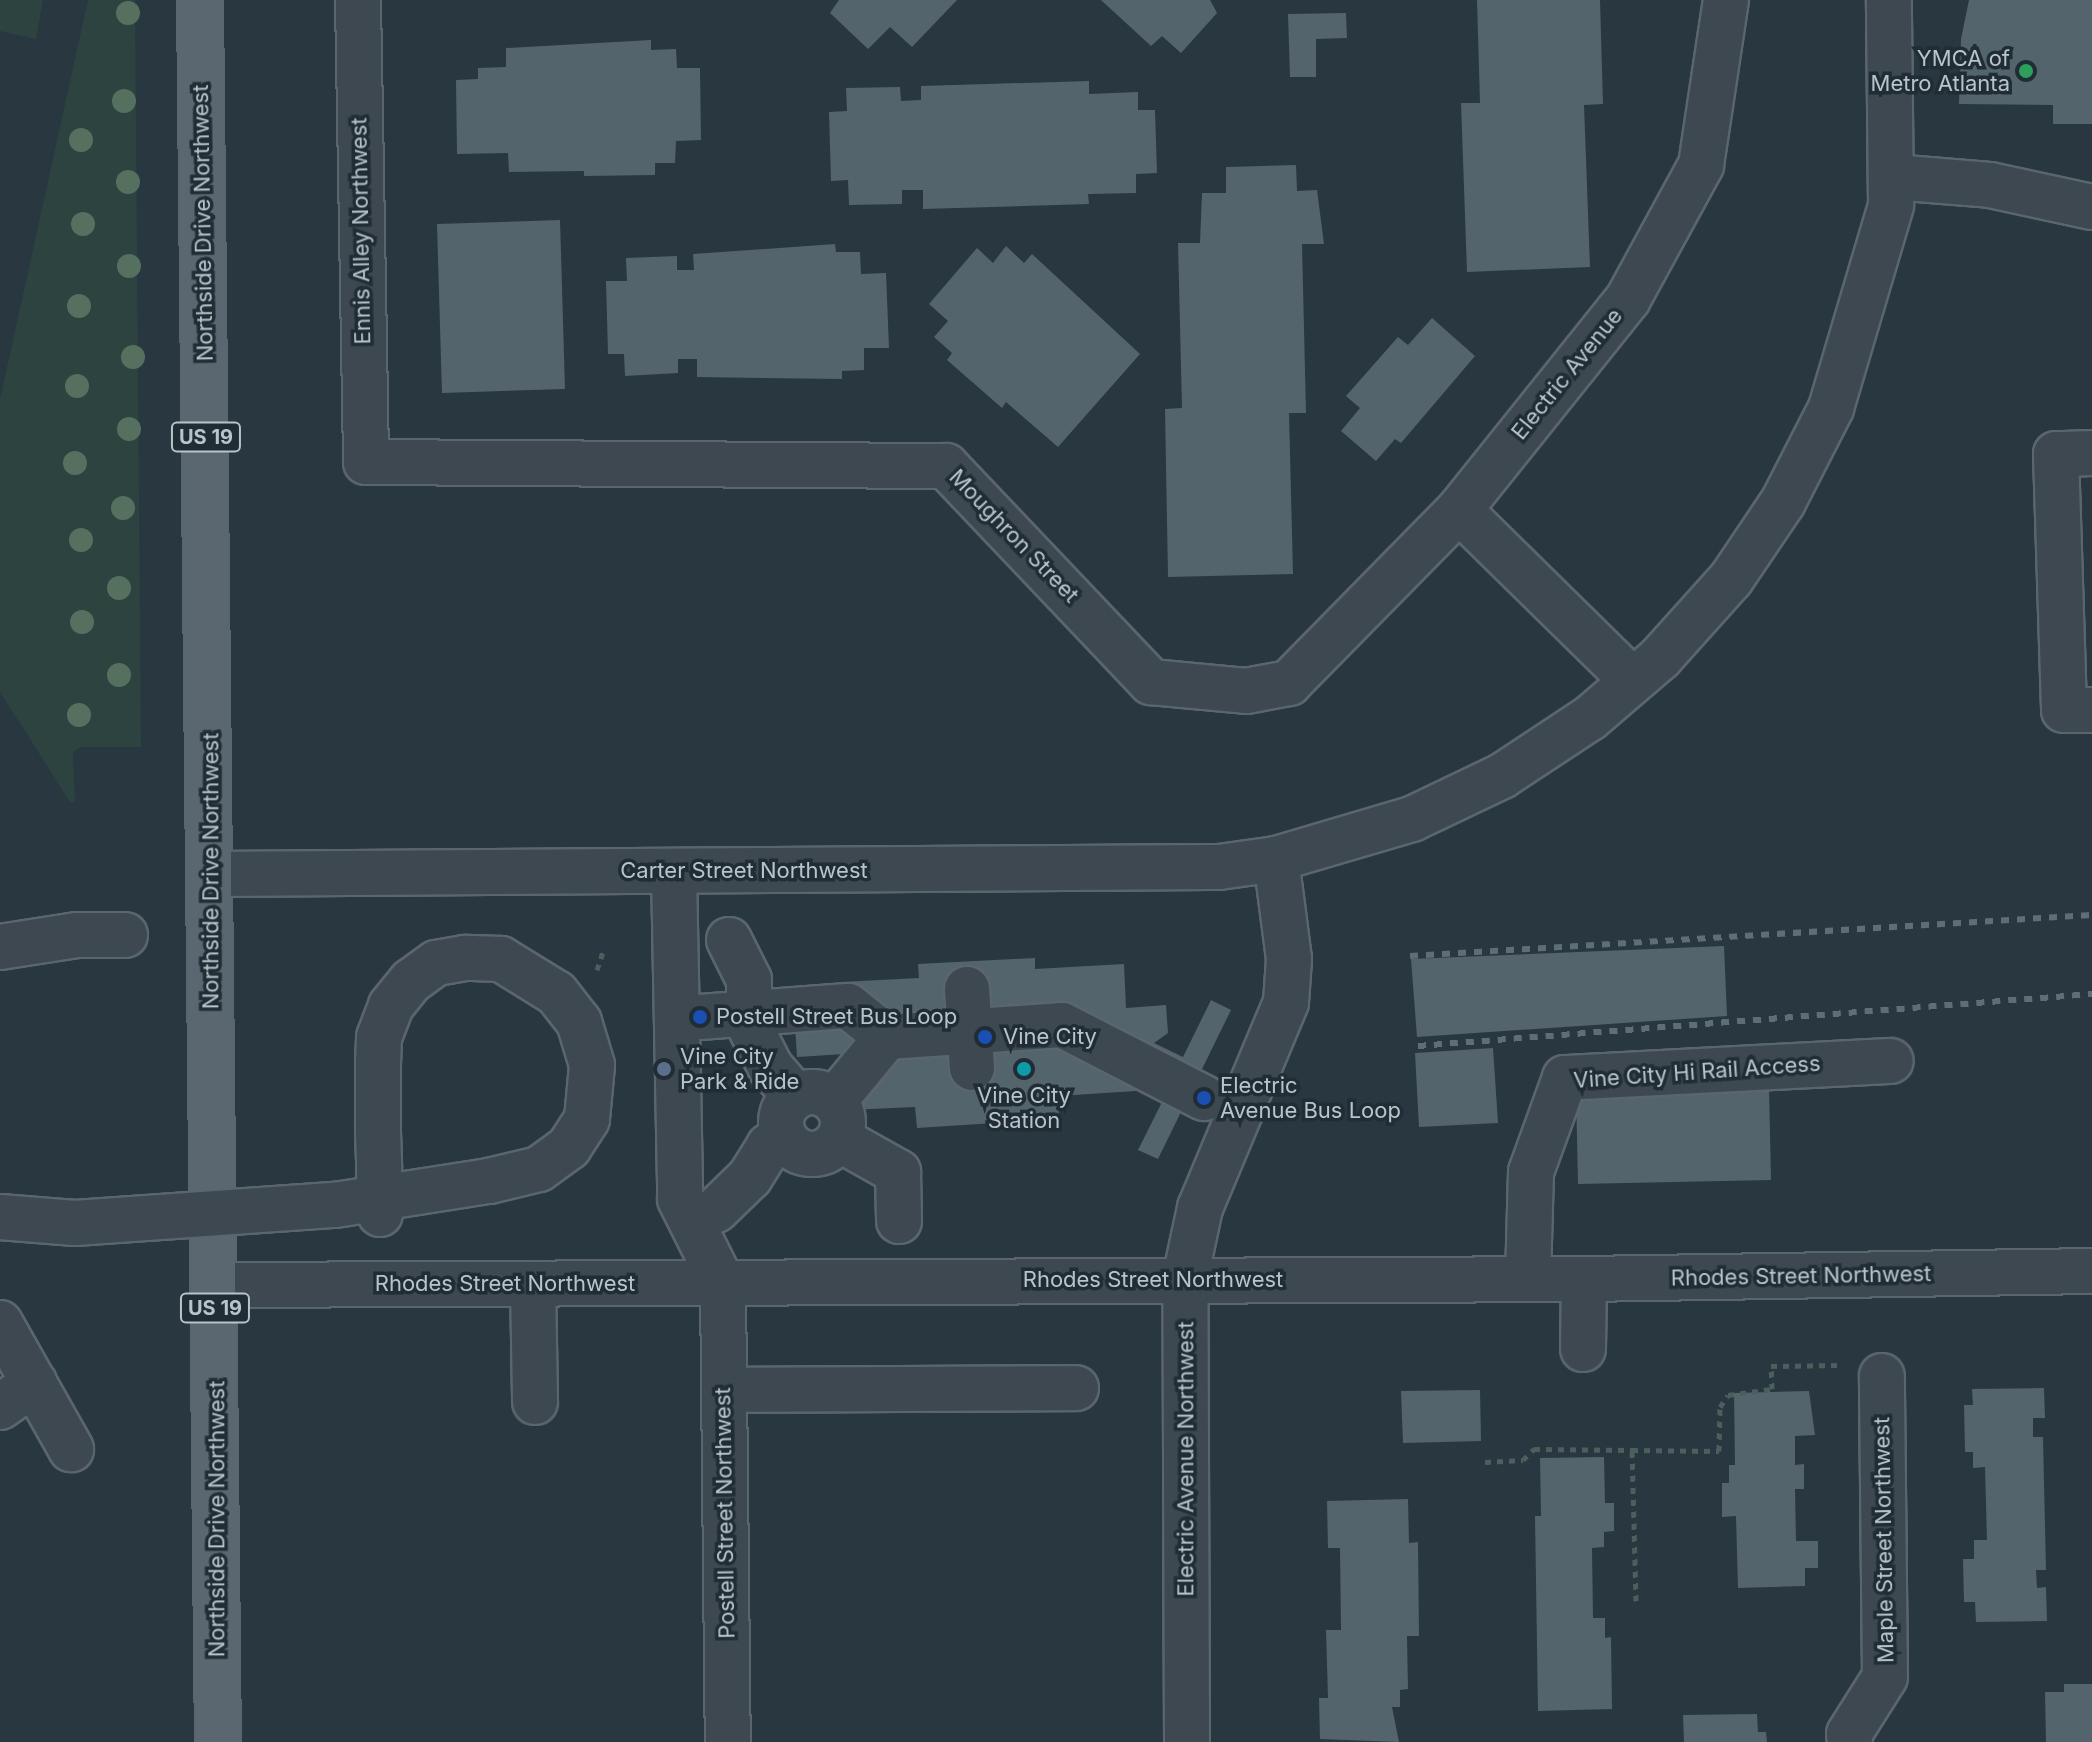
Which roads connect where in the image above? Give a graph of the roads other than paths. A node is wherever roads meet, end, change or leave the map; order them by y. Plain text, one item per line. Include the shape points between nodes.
1 (200, 0) edge
2 (358, 0) edge
3 (1726, 0) edge
4 (1889, 0) edge
5 (1893, 177) junction
6 (2092, 207) edge
7 (2092, 453) edge
8 (366, 462) joint
9 (1459, 510) junction
10 (1632, 680) junction
11 (2092, 710) edge
12 (1276, 859) junction
13 (674, 872) junction
14 (211, 874) junction
15 (125, 935) dead end
16 (729, 940) dead end
17 (0, 947) edge
18 (700, 1017) dead end
19 (887, 1037) junction
20 (1891, 1061) dead end
21 (1204, 1098) dead end
22 (823, 1112) junction
23 (716, 1210) dead end
24 (380, 1214) dead end
25 (0, 1217) edge
26 (899, 1221) dead end
27 (2092, 1271) edge
28 (1185, 1278) junction
29 (1528, 1279) junction
30 (1584, 1279) junction
31 (533, 1284) junction
32 (215, 1285) junction
33 (723, 1285) junction
34 (0, 1323) edge
35 (1583, 1349) dead end
36 (1882, 1376) dead end
37 (1076, 1388) dead end
38 (724, 1390) junction
39 (17, 1395) edge
40 (535, 1402) dead end
41 (71, 1449) dead end
42 (218, 1742) edge
43 (728, 1742) edge
44 (1187, 1742) edge
45 (1850, 1742) edge

1 - 14 main road, Northside Drive Northwest / US 19
2 - 8 street, Ennis Alley Northwest
3 - 9 street, Electric Avenue via 1701,165 1628,299
4 - 5 street
5 - 6 street via 1990,185
5 - 10 street via 1891,205 1831,408 1783,502 1731,579 1660,658
7 - 11 street via 2056,454 2064,710
8 - 9 street, Moughron Street via 946,466 1151,682 1246,691 1289,683
9 - 10 street
10 - 12 street via 1590,718 1502,776 1412,819
12 - 13 street, Carter Street Northwest via 1219,867
12 - 28 street, Electric Avenue Northwest via 1289,959 1286,1002 1200,1208
13 - 14 street, Carter Street Northwest
13 - 33 street via 680,1199
14 - 32 main road, Northside Drive Northwest / US 19
15 - 17 street via 77,935
16 - 22 street via 749,980 750,1013 771,1068
18 - 19 street via 848,1006
19 - 21 street via 1062,1025
19 - 22 street
20 - 29 street, Vine City Hi Rail Access via 1565,1078 1531,1172
22 - 23 street via 781,1121 786,1141 769,1146 750,1177
22 - 26 street via 898,1172
24 - 25 street, bridge via 380,1198 379,1183 378,1132 379,1049 391,1006 436,963 465,958 501,959 556,993 579,1022 592,1065 587,1119 569,1147 539,1169 489,1181 381,1197 366,1200 335,1205 75,1223
27 - 30 street, Rhodes Street Northwest
28 - 29 street, Rhodes Street Northwest
28 - 33 street, Rhodes Street Northwest
28 - 44 street, Electric Avenue Northwest
29 - 30 street, Rhodes Street Northwest
30 - 35 street
31 - 32 street, Rhodes Street Northwest
31 - 33 street, Rhodes Street Northwest
31 - 40 street
32 - 42 main road, Northside Drive Northwest / US 19
33 - 38 street, Postell Street Northwest
34 - 39 street
36 - 45 street, Maple Street Northwest via 1885,1677
37 - 38 street
38 - 43 street, Postell Street Northwest
39 - 41 street

